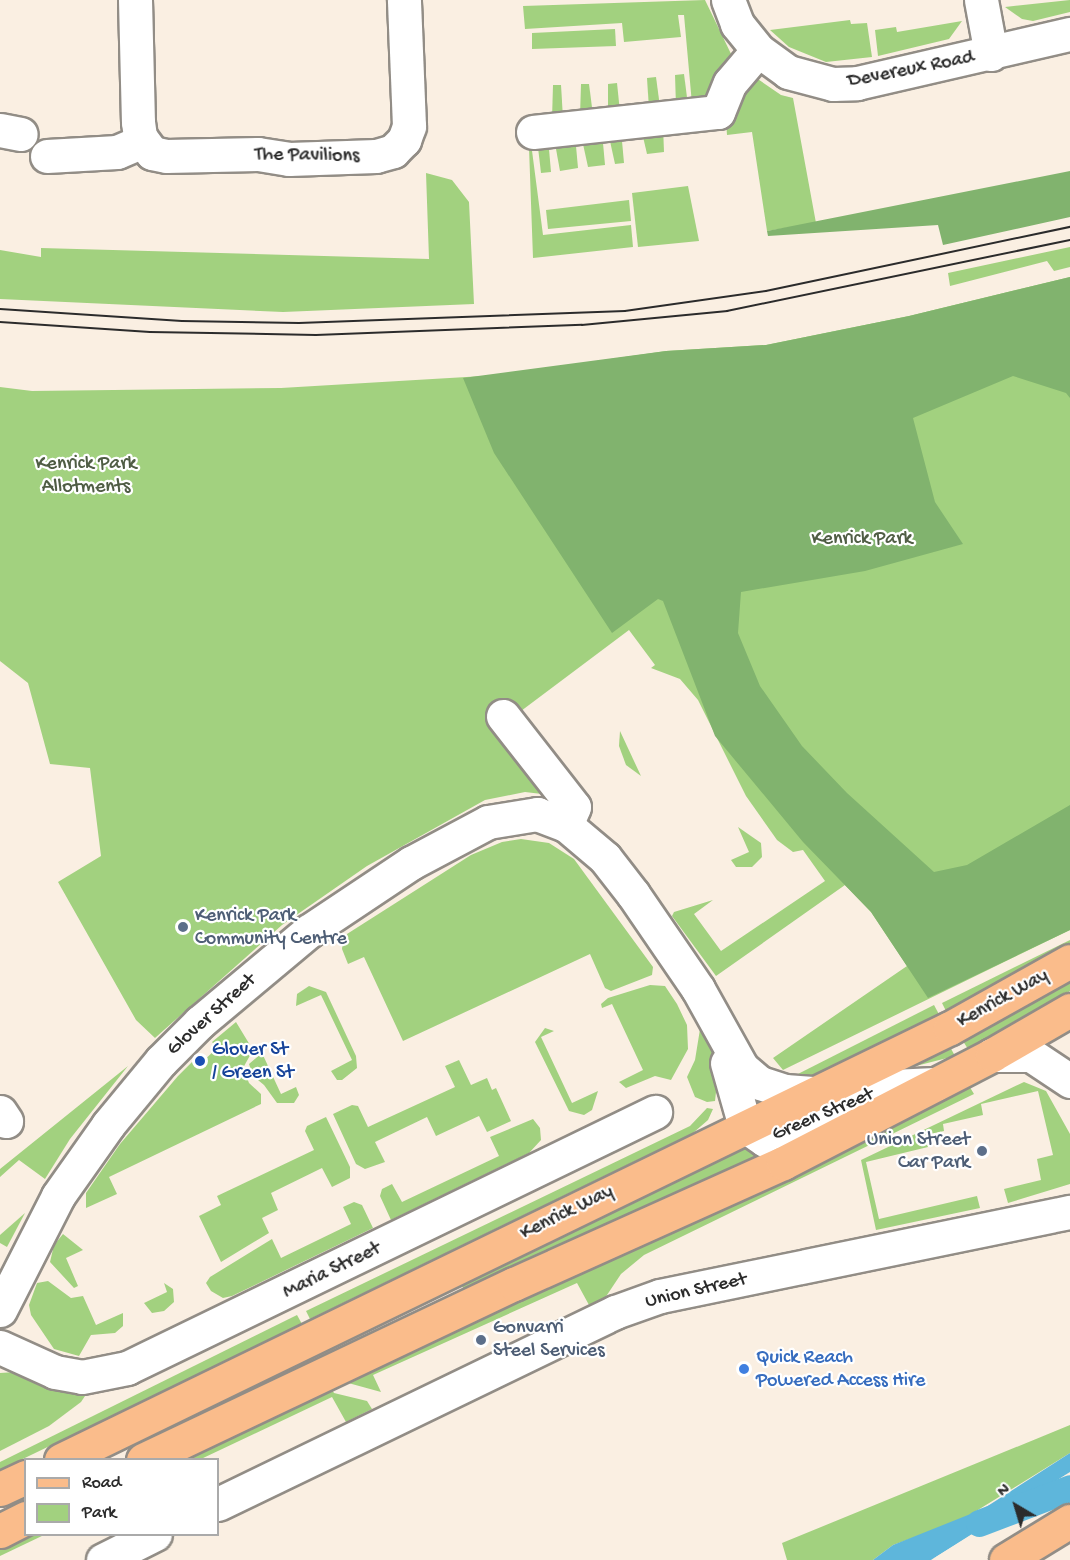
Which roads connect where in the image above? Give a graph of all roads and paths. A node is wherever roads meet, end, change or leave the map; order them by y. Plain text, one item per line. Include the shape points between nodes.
1 (135, 0) edge
2 (404, 0) edge
3 (728, 0) edge
4 (981, 0) edge
5 (1070, 34) edge
6 (758, 50) junction
7 (991, 54) junction
8 (533, 132) dead end
9 (143, 141) junction
10 (47, 156) dead end
11 (503, 716) dead end
12 (516, 815) joint
13 (566, 825) junction
14 (1070, 961) edge
15 (1070, 1010) edge
16 (720, 1029) junction
17 (992, 1055) junction
18 (728, 1063) junction
19 (1070, 1081) edge
20 (935, 1084) junction
21 (816, 1093) junction
22 (656, 1112) dead end
23 (745, 1126) junction
24 (701, 1148) junction
25 (1070, 1212) edge
26 (0, 1310) edge
27 (0, 1347) edge
28 (65, 1458) edge
29 (148, 1458) edge
30 (24, 1478) edge
31 (0, 1489) edge
32 (219, 1504) edge
33 (24, 1519) edge
34 (1070, 1521) edge
35 (0, 1531) edge
36 (151, 1536) edge
37 (103, 1560) edge
38 (1006, 1560) edge

1 - 9 street via 138,122
2 - 9 street, The Pavilions via 409,126 404,140 393,151 376,156 289,159 258,154 166,156 152,153
3 - 6 street, Devereux Road via 737,24
4 - 7 street
5 - 7 street, Devereux Road
6 - 7 street, Devereux Road via 788,72 833,84 857,83
6 - 8 street via 730,83 718,112
9 - 10 street via 117,152
11 - 13 street via 574,807
12 - 13 street, Green Street via 537,814
12 - 26 street, Glover Street via 459,835 356,898 309,931 200,1022 161,1060 108,1125 58,1196
13 - 16 street, Green Street via 605,858 633,894 698,989
14 - 21 main road, Kenrick Way via 950,1028
15 - 17 main road, Kenrick Way
16 - 18 street, Green Street
16 - 21 street, Green Street via 742,1068 760,1083 785,1091
17 - 19 street via 1031,1055
17 - 20 main road, Kenrick Way
18 - 23 street, Green Street
18 - 24 street, Green Street via 726,1108 716,1130
20 - 23 street, Green Street via 892,1086 783,1137 765,1140
20 - 29 main road, Kenrick Way via 783,1162 483,1298
21 - 23 main road, Kenrick Way
22 - 27 street, Maria Street via 127,1368 82,1377 55,1372
23 - 24 main road, Kenrick Way
24 - 28 main road, Kenrick Way
25 - 32 street, Union Street via 660,1296 615,1312
30 - 31 main road
33 - 35 main road
34 - 38 main road
36 - 37 street

